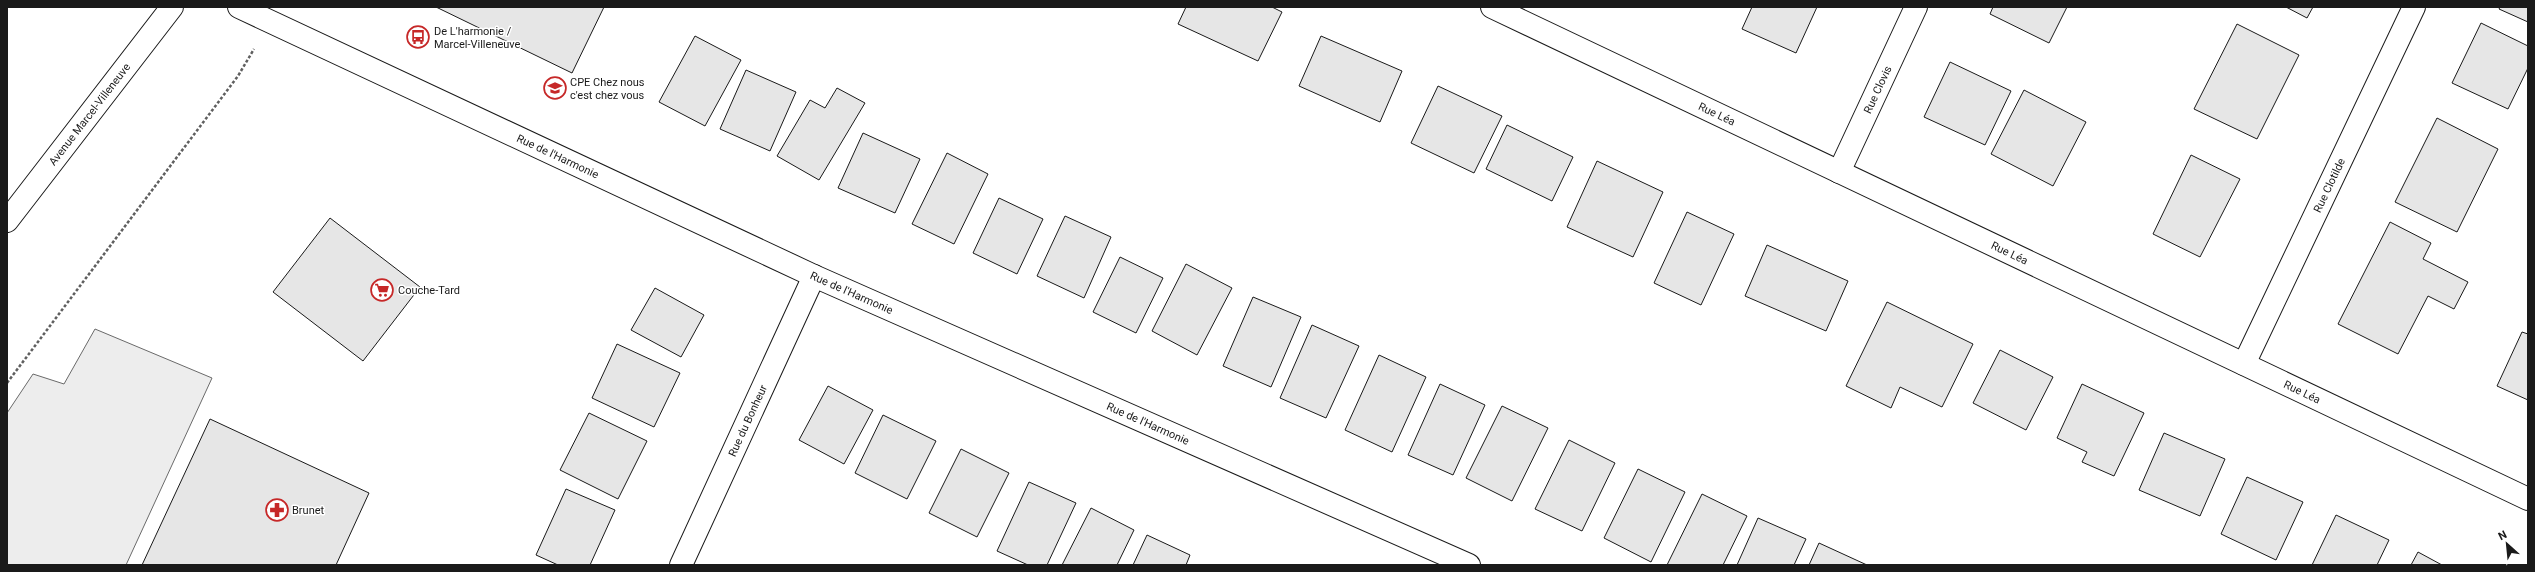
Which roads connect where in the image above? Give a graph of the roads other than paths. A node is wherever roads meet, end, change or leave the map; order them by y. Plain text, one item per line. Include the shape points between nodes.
1 (172, 7) edge
2 (239, 7) edge
3 (1492, 7) edge
4 (1916, 7) edge
5 (2414, 7) edge
6 (1838, 172) junction
7 (7, 221) edge
8 (814, 276) junction
9 (2244, 364) junction
10 (2528, 499) edge
11 (681, 565) edge
12 (1470, 565) edge

1 - 7 street, Avenue Marcel-Villeneuve
2 - 8 street, Rue de l'Harmonie
3 - 6 street, Rue Léa
4 - 6 street, Rue Clovis
5 - 9 street, Rue Clotilde
6 - 9 street, Rue Léa
8 - 11 street, Rue du Bonheur
8 - 12 street, Rue de l'Harmonie
9 - 10 street, Rue Léa

